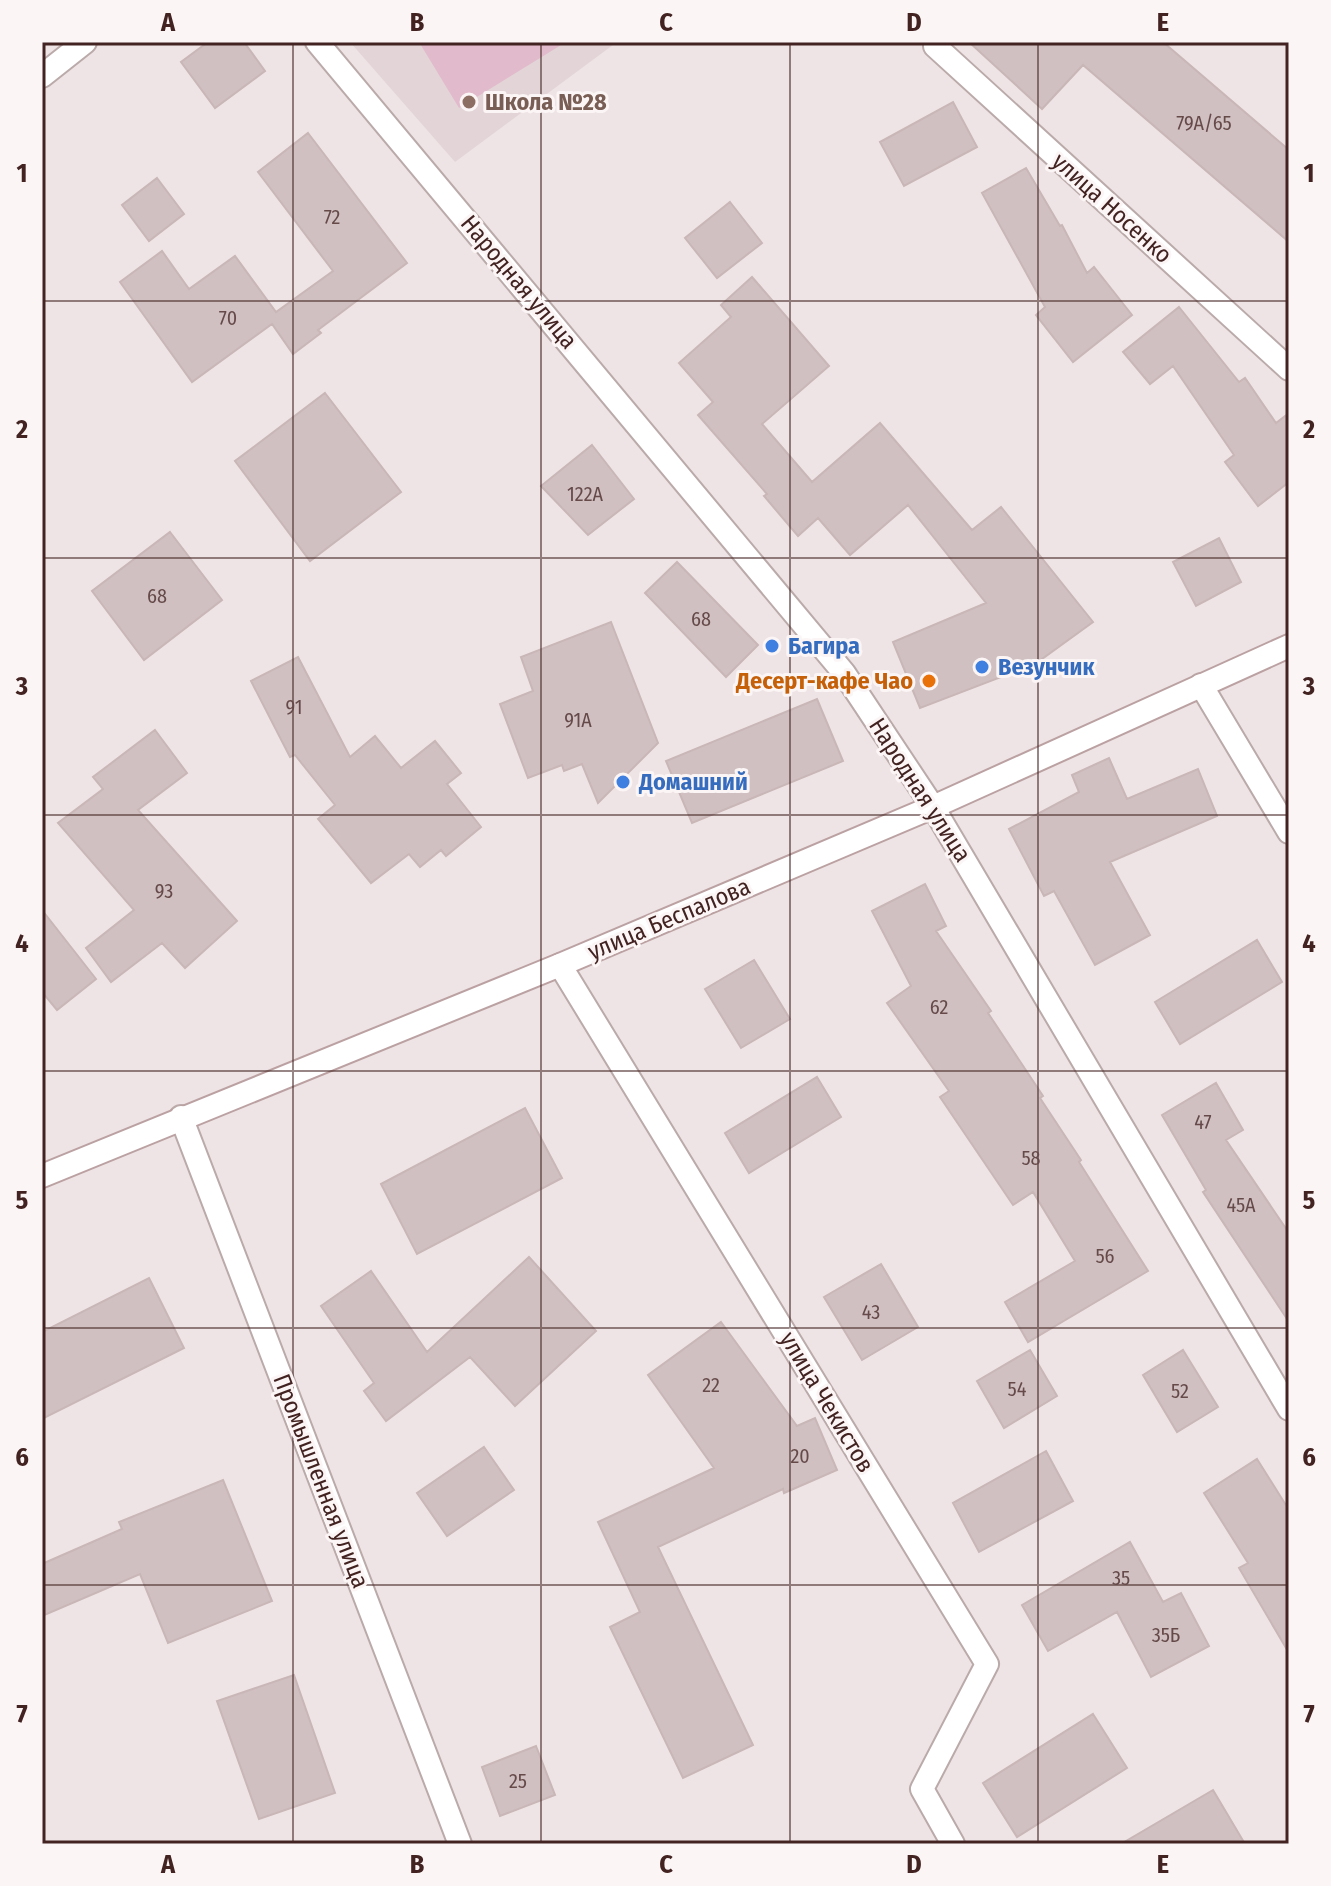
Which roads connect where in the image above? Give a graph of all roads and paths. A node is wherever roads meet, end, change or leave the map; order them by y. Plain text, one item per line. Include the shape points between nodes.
1 (85, 42) edge
2 (317, 42) edge
3 (935, 46) dead end
4 (42, 76) edge
5 (1289, 369) edge
6 (1289, 646) edge
7 (1201, 685) junction
8 (933, 807) junction
9 (1289, 832) edge
10 (560, 965) junction
11 (181, 1117) junction
12 (42, 1176) edge
13 (1289, 1409) edge
14 (460, 1844) edge
15 (953, 1844) edge

1 - 4 street
2 - 8 street, Народная улица via 844,673
3 - 5 street, улица Носенко
6 - 7 street, улица Беспалова
7 - 8 street, улица Беспалова
7 - 9 street
8 - 10 street, улица Беспалова
8 - 13 street, Народная улица
10 - 11 street, улица Беспалова
10 - 15 street, улица Чекистов via 987,1664 922,1789
11 - 12 street, улица Беспалова
11 - 14 street, Промышленная улица

